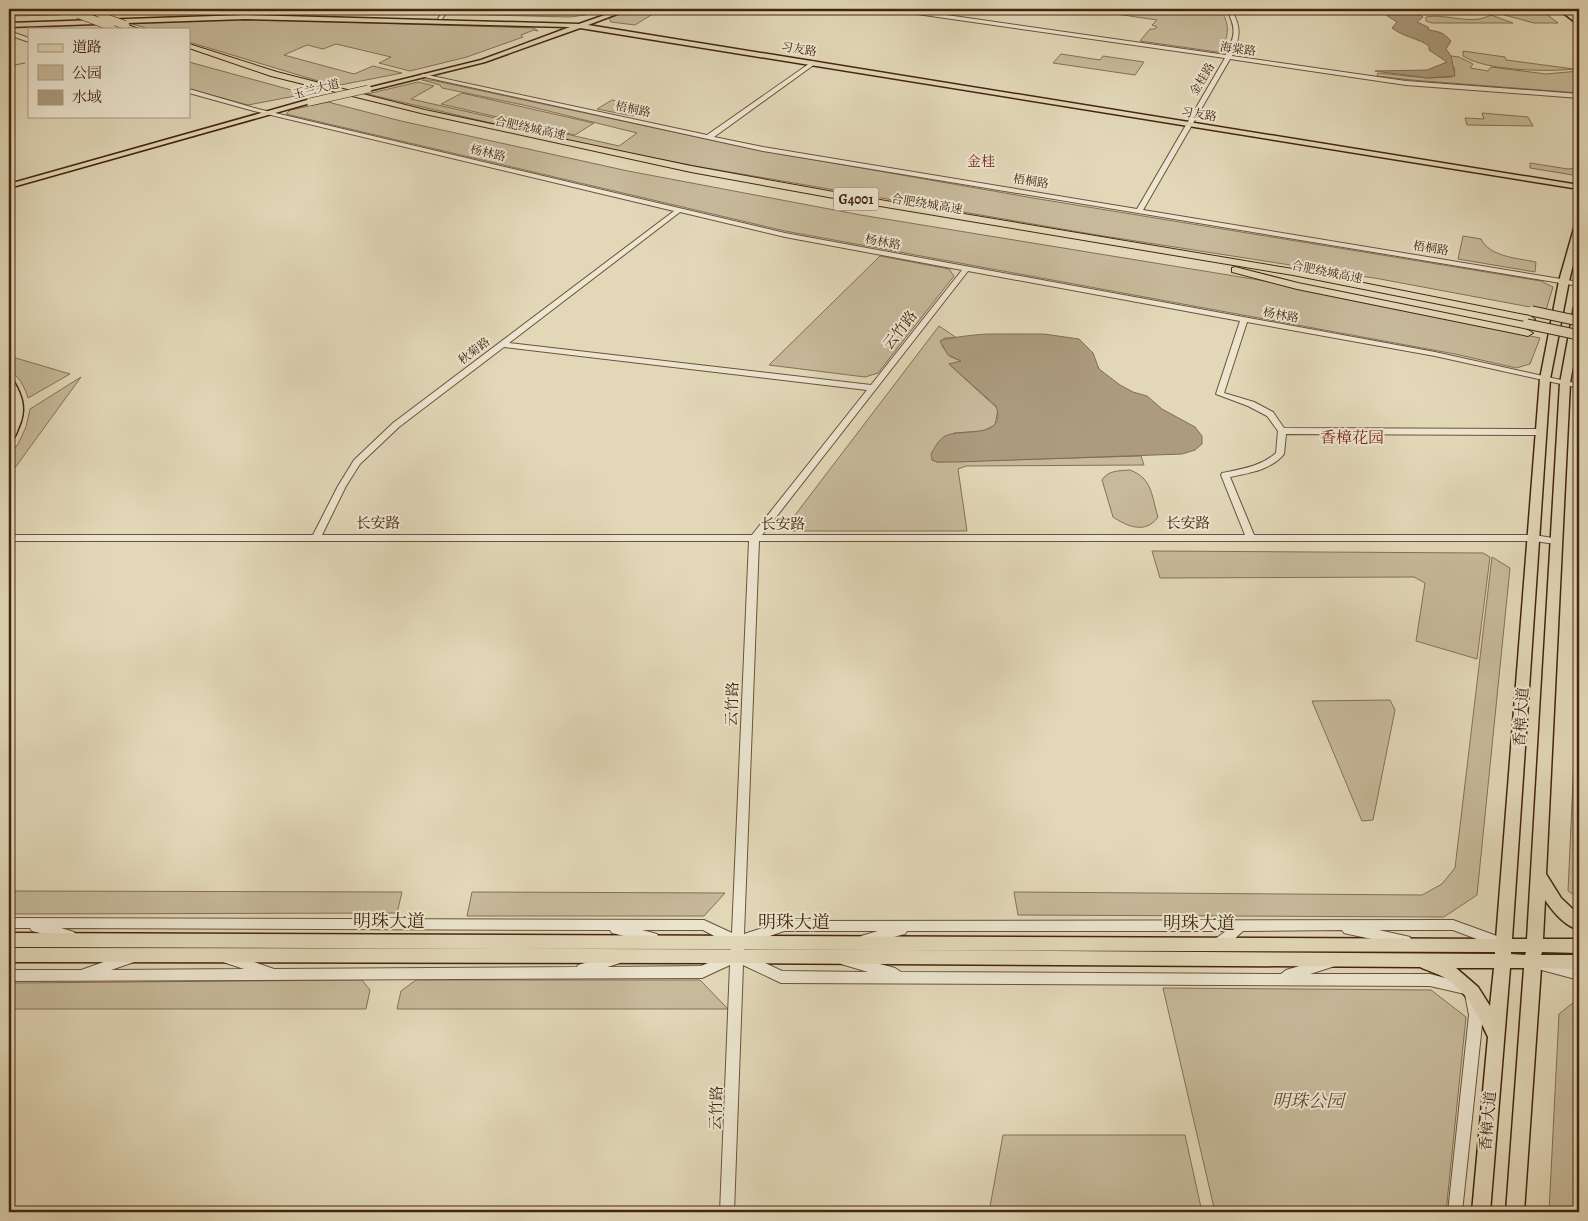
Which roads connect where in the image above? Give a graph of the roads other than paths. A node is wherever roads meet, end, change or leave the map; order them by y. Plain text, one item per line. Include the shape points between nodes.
1 (65, 9) edge
2 (446, 9) edge
3 (614, 9) edge
4 (627, 9) edge
5 (896, 9) edge
6 (1229, 9) edge
7 (1561, 9) edge
8 (1566, 9) edge
9 (80, 11) edge
10 (597, 15) junction
11 (608, 16) junction
12 (440, 18) junction
13 (1579, 21) edge
14 (536, 22) junction
15 (9, 23) edge
16 (567, 23) junction
17 (588, 23) junction
18 (578, 24) junction
19 (611, 26) junction
20 (122, 27) edge
21 (603, 29) junction
22 (562, 32) junction
23 (9, 33) edge
24 (549, 35) junction
25 (538, 36) junction
26 (28, 40) edge
27 (190, 46) edge
28 (190, 51) edge
29 (1228, 58) junction
30 (814, 63) junction
31 (423, 76) junction
32 (365, 87) junction
33 (190, 91) edge
34 (1579, 96) edge
35 (308, 101) junction
36 (256, 110) junction
37 (268, 113) junction
38 (1190, 122) junction
39 (709, 137) junction
40 (9, 181) edge
41 (1579, 181) edge
42 (9, 186) edge
43 (1579, 187) edge
44 (679, 210) junction
45 (1139, 211) junction
46 (1579, 225) edge
47 (1217, 262) junction
48 (966, 269) junction
49 (1564, 281) junction
50 (1579, 284) edge
51 (1579, 307) edge
52 (1244, 319) junction
53 (1579, 321) edge
54 (1529, 322) junction
55 (1579, 329) edge
56 (1579, 335) edge
57 (1579, 343) edge
58 (502, 344) junction
59 (1545, 378) junction
60 (9, 382) edge
61 (1565, 382) junction
62 (1579, 386) edge
63 (874, 388) junction
64 (1282, 430) junction
65 (1541, 432) junction
66 (9, 438) edge
67 (9, 538) edge
68 (316, 538) junction
69 (1251, 538) junction
70 (1534, 538) junction
71 (754, 539) junction
72 (1556, 541) junction
73 (1538, 872) junction
74 (9, 923) edge
75 (22, 924) junction
76 (1579, 924) edge
77 (600, 925) junction
78 (1241, 925) junction
79 (1328, 925) junction
80 (914, 926) junction
81 (9, 940) edge
82 (84, 940) junction
83 (666, 942) junction
84 (856, 942) junction
85 (1220, 943) junction
86 (1579, 946) edge
87 (738, 949) junction
88 (1417, 952) junction
89 (1503, 952) junction
90 (1533, 954) junction
91 (138, 955) junction
92 (217, 955) junction
93 (12, 956) edge
94 (628, 956) junction
95 (833, 956) junction
96 (1339, 959) junction
97 (1579, 962) edge
98 (570, 972) junction
99 (277, 974) junction
100 (1579, 975) edge
101 (9, 976) edge
102 (78, 976) junction
103 (906, 978) junction
104 (1276, 979) junction
105 (1471, 990) junction
106 (1495, 1037) junction
107 (727, 1212) edge
108 (1455, 1212) edge
109 (1481, 1212) edge
110 (1515, 1212) edge

1 - 9 highway
2 - 12 street
3 - 10 main road, 玉兰大道
4 - 11 main road
5 - 29 street, 海棠路
6 - 29 street, 金桂路 via 1238,32
7 - 13 main road
8 - 13 main road
9 - 20 highway, bridge via 94,13
9 - 20 highway, bridge via 110,26
10 - 11 main road
10 - 16 main road
10 - 18 main road, 玉兰大道
11 - 17 main road
11 - 19 main road via 601,21
12 - 14 main road, 习友路
12 - 15 main road, 习友路 via 240,13
14 - 15 main road, 习友路 via 245,17
14 - 16 main road, 习友路
14 - 25 main road via 550,27
16 - 18 main road, 习友路
16 - 24 main road, 玉兰大道
17 - 18 main road, 习友路
17 - 19 main road, 习友路
18 - 21 main road, 习友路
18 - 22 main road, 玉兰大道
19 - 38 main road, 习友路
21 - 22 main road
21 - 30 main road, 习友路
22 - 24 main road, 玉兰大道
23 - 26 street
24 - 25 main road, 玉兰大道
24 - 31 main road, 玉兰大道 via 483,61
25 - 32 main road, 玉兰大道 via 487,55
27 - 47 highway, 合肥绕城高速 / G4001 via 274,74 691,170
28 - 47 highway, 合肥绕城高速 / G4001 via 266,76 415,116 689,175 860,206
29 - 34 street, 海棠路 via 1406,83
29 - 38 street, 金桂路
30 - 38 main road, 习友路
30 - 39 street
31 - 32 main road, 玉兰大道
31 - 39 street, 梧桐路
32 - 35 main road, 玉兰大道, bridge
33 - 36 street, 杨林路
35 - 36 main road, 玉兰大道
35 - 37 main road, 玉兰大道
36 - 37 street, 杨林路
36 - 40 main road, 玉兰大道
37 - 42 main road, 玉兰大道
37 - 44 street, 杨林路
38 - 41 main road, 习友路
38 - 43 main road, 习友路
38 - 45 street, 金桂路
39 - 45 street, 梧桐路 via 763,149
44 - 48 street, 杨林路 via 785,235
44 - 58 street, 秋菊路
45 - 49 street, 梧桐路
46 - 49 main road, 香樟大道
47 - 54 highway via 1297,286
47 - 54 highway via 1393,285
48 - 52 street, 杨林路
48 - 63 street, 云竹路
49 - 50 street, 梧桐路
49 - 59 main road, 香樟大道
51 - 61 main road, 香樟大道
52 - 59 street, 杨林路
52 - 64 street via 1220,394 1270,414
53 - 54 highway, bridge
54 - 55 highway
54 - 56 highway, bridge
54 - 57 highway
58 - 63 street
58 - 68 street, 秋菊路 via 396,424 357,462
59 - 61 street, 杨林路
59 - 65 main road, 香樟大道
60 - 66 main road via 20,402 17,422
61 - 62 street, 杨林路
61 - 72 main road, 香樟大道
63 - 71 street, 云竹路
64 - 65 street
64 - 69 street via 1280,454 1274,460 1254,470 1225,475
65 - 70 main road, 香樟大道
67 - 68 street, 长安路
68 - 71 street, 长安路
69 - 70 street, 长安路
69 - 71 street, 长安路
70 - 72 street, 长安路
70 - 89 main road, 香樟大道
71 - 87 street, 云竹路
72 - 73 main road, 香樟大道
73 - 76 main road via 1563,913
73 - 90 main road, 香樟大道
74 - 75 street
75 - 77 street
75 - 82 street
77 - 83 street
77 - 87 street via 704,925
78 - 79 street
78 - 80 street
78 - 85 street
79 - 88 street
79 - 89 street via 1453,925
80 - 84 street
80 - 87 street via 784,926
81 - 82 main road, 明珠大道
82 - 83 main road, 明珠大道
83 - 87 main road, 明珠大道
84 - 85 main road, 明珠大道
84 - 87 main road, 明珠大道
85 - 88 main road, 明珠大道
86 - 90 main road, 明珠大道
87 - 94 main road, 明珠大道
87 - 95 main road, 明珠大道
87 - 98 street via 702,972
87 - 103 street via 781,977
87 - 107 street, 云竹路
88 - 89 main road, 明珠大道
88 - 96 main road, 明珠大道
88 - 105 main road
89 - 90 main road, 明珠大道
89 - 106 main road, 香樟大道
90 - 97 main road, 明珠大道
90 - 100 street
90 - 110 main road, 香樟大道
91 - 92 main road, 明珠大道
91 - 93 main road, 明珠大道
91 - 102 street
92 - 94 main road, 明珠大道
92 - 99 street
94 - 98 street
95 - 96 main road, 明珠大道
95 - 103 street
96 - 104 street
98 - 99 street
99 - 102 street
101 - 102 street
103 - 104 street
104 - 105 street via 1430,980
105 - 106 main road via 1486,1011
105 - 108 street via 1476,1015
106 - 109 main road, 香樟大道

